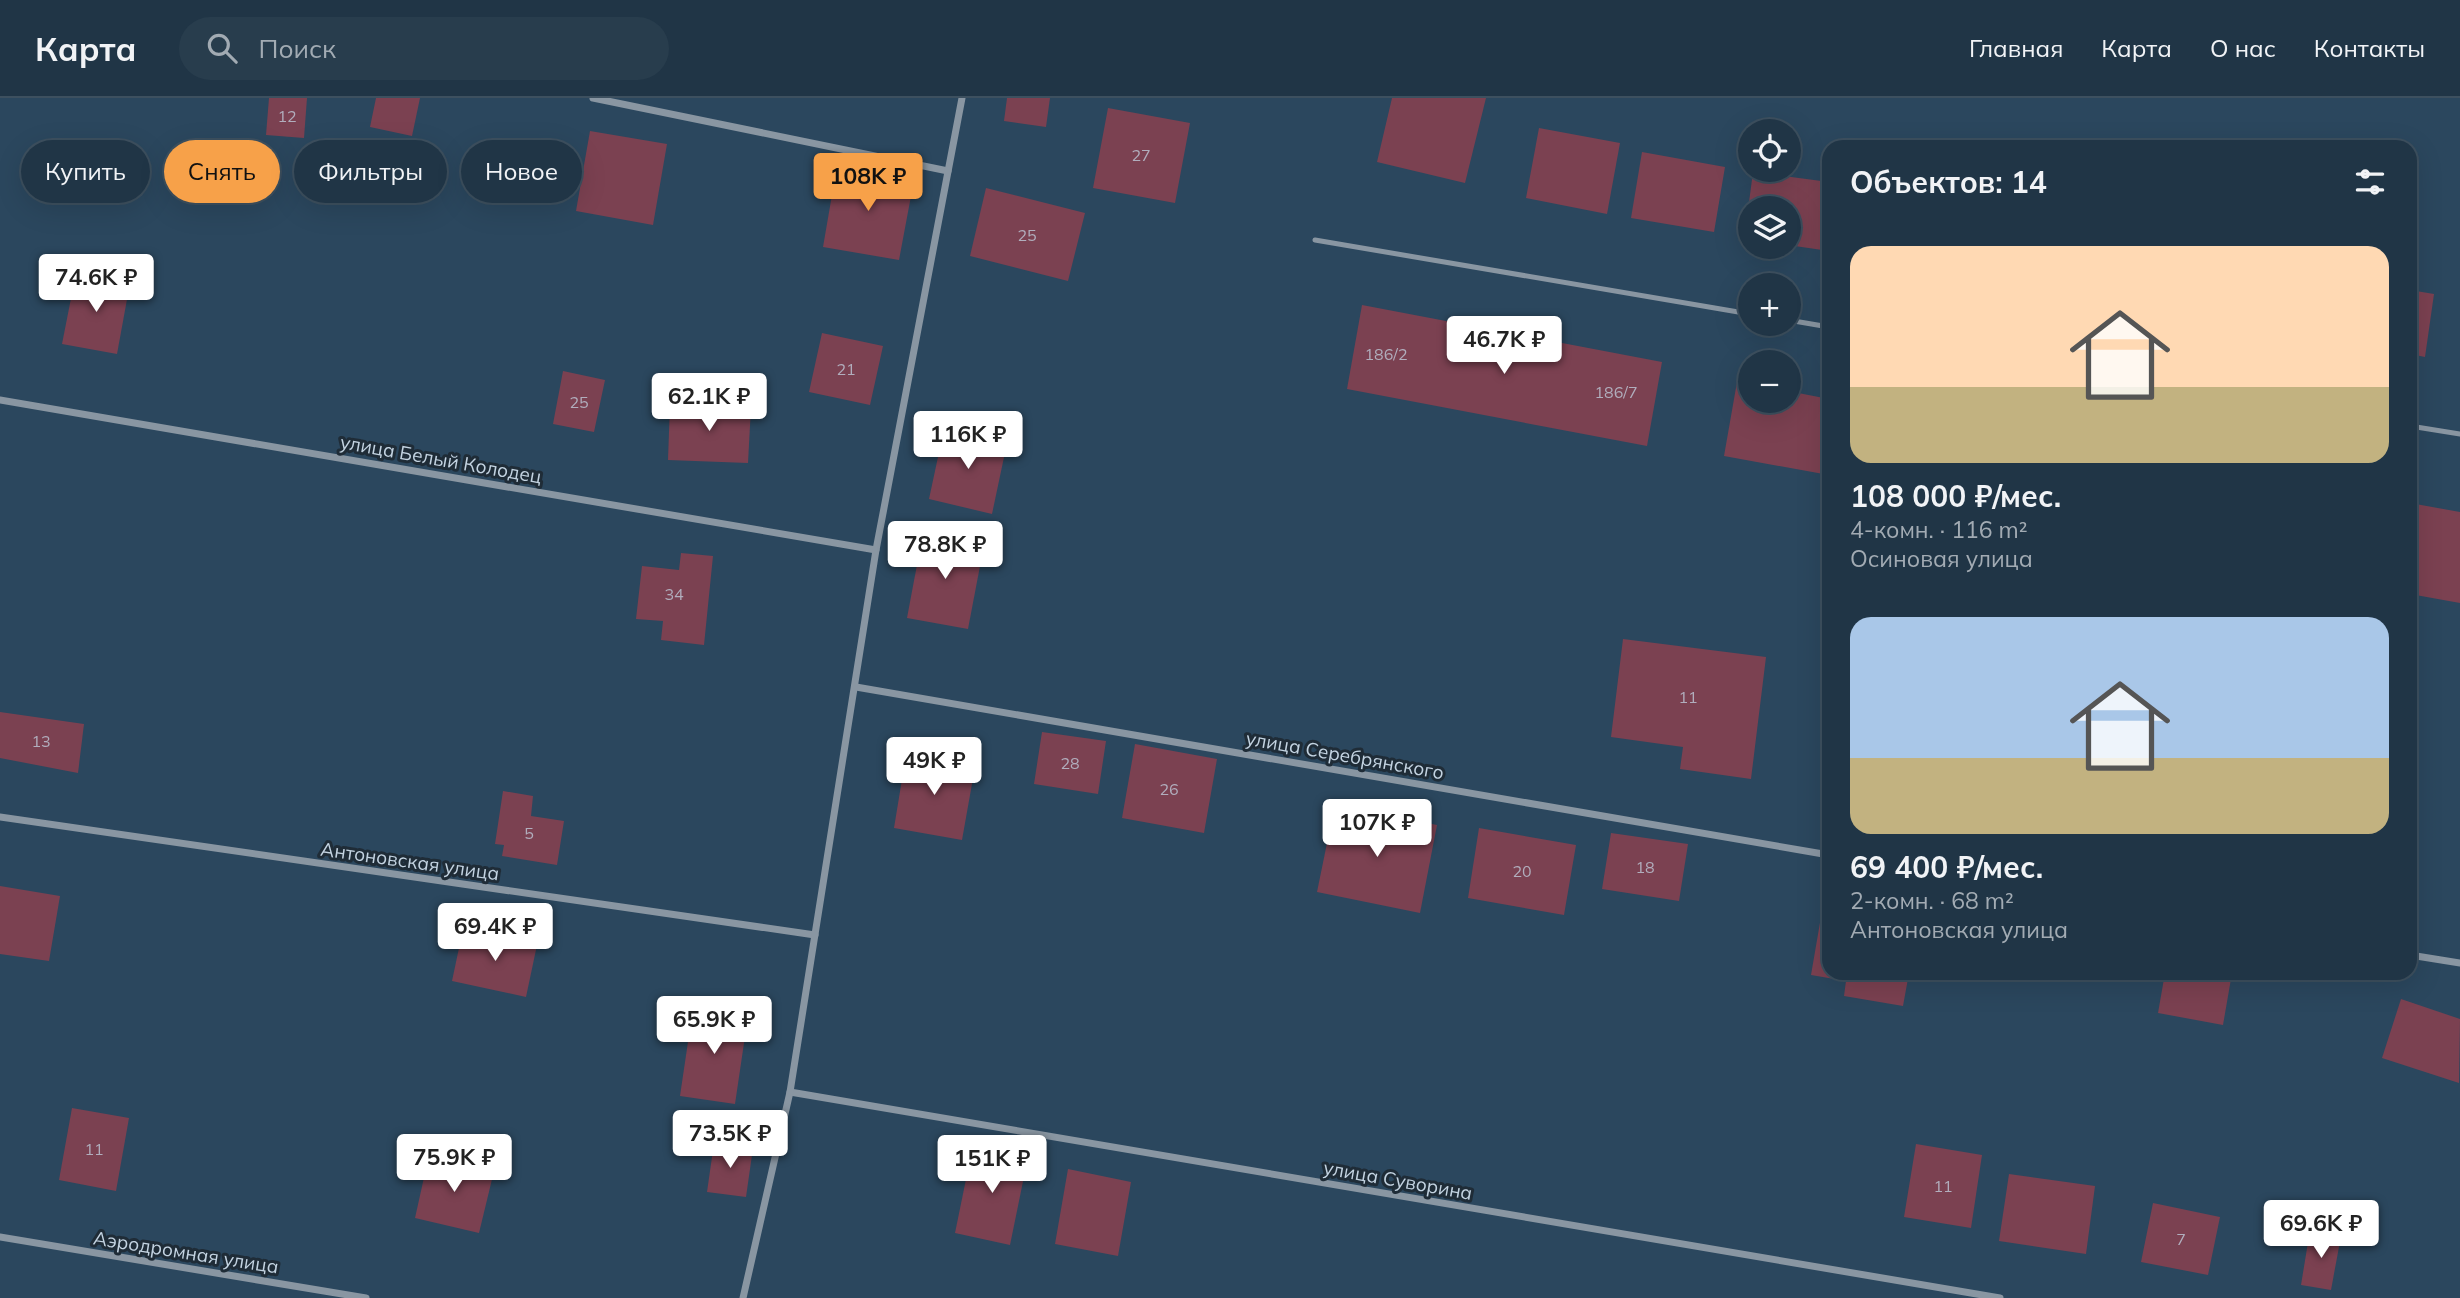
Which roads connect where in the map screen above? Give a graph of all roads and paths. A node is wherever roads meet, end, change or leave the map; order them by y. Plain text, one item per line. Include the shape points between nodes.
1 (593, 98) edge
2 (962, 98) edge
3 (948, 171) junction
4 (1315, 240) dead end
5 (1738, 312) edge
6 (1801, 322) edge
7 (1822, 326) edge
8 (0, 400) edge
9 (2417, 427) edge
10 (2460, 434) edge
11 (876, 550) junction
12 (856, 687) junction
13 (0, 817) edge
14 (1822, 854) edge
15 (815, 935) junction
16 (2417, 956) edge
17 (2460, 963) edge
18 (790, 1092) junction
19 (0, 1237) edge
20 (366, 1298) edge
21 (743, 1298) edge
22 (2000, 1298) edge

1 - 3 street
2 - 3 street
3 - 11 street
4 - 5 lane
6 - 7 lane
8 - 11 street, улица Белый Колодец
9 - 10 lane
11 - 12 street
12 - 14 street, улица Серебрянского
12 - 15 street
13 - 15 street, Антоновская улица
15 - 18 street
16 - 17 street
18 - 21 street
18 - 22 street, улица Суворина
19 - 20 street, Аэродромная улица

